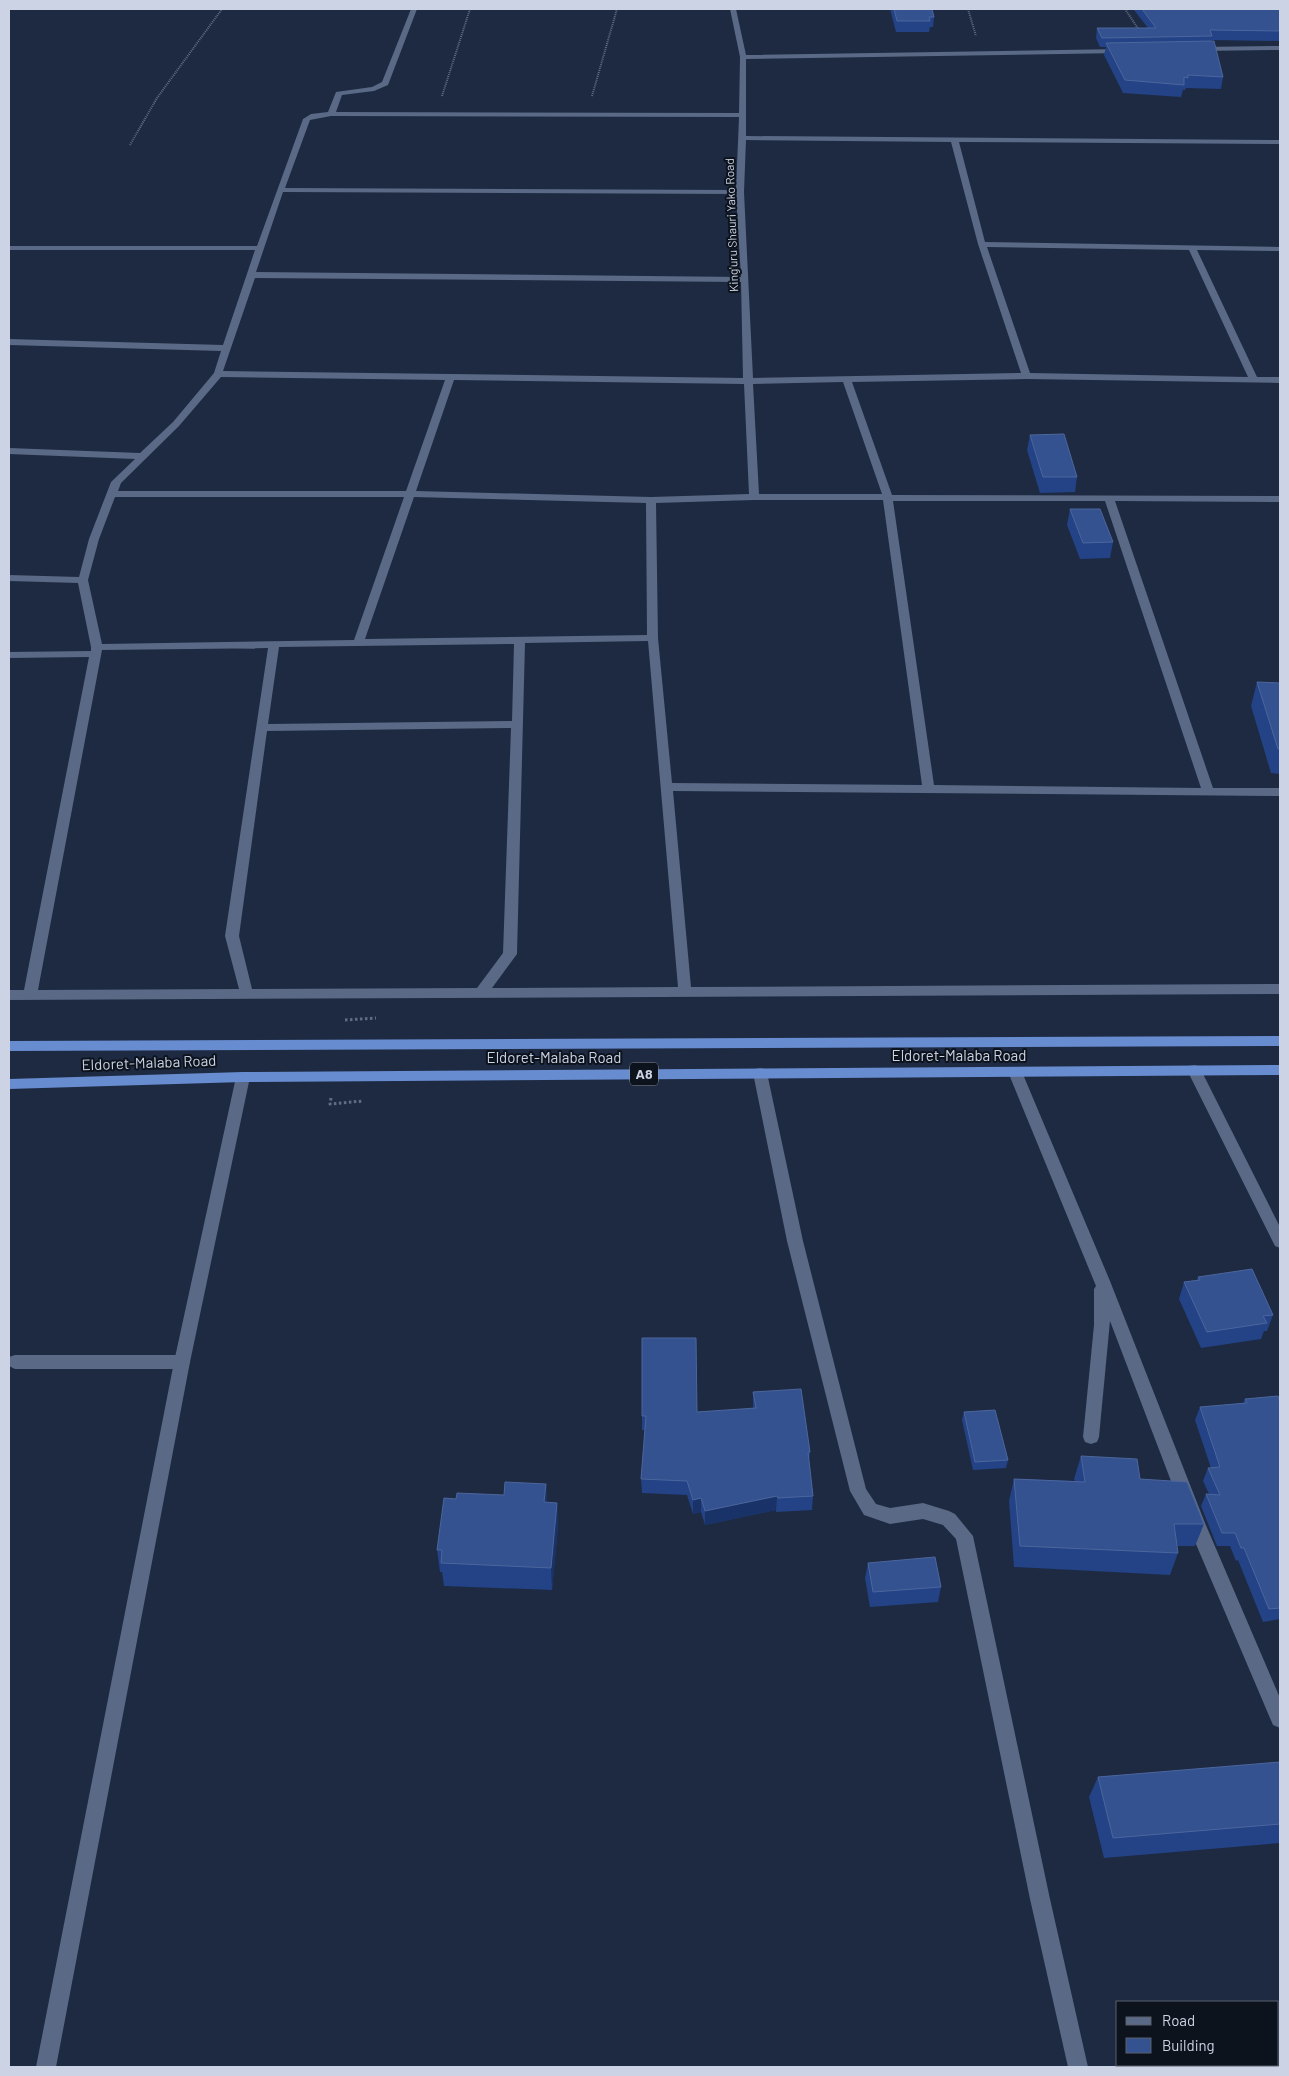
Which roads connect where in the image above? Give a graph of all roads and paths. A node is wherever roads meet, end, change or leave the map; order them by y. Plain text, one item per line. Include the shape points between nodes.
1 (222, 9) edge
2 (414, 9) edge
3 (470, 9) edge
4 (617, 9) edge
5 (733, 9) edge
6 (968, 9) edge
7 (1124, 9) edge
8 (1140, 32) edge
9 (1280, 48) edge
10 (1191, 49) edge
11 (1131, 50) edge
12 (982, 53) junction
13 (742, 57) junction
14 (330, 114) junction
15 (437, 115) junction
16 (743, 115) junction
17 (587, 116) junction
18 (741, 138) junction
19 (954, 139) junction
20 (1280, 142) edge
21 (130, 145) dead end
22 (280, 190) junction
23 (740, 192) junction
24 (982, 244) junction
25 (9, 248) edge
26 (261, 248) junction
27 (1192, 248) junction
28 (1280, 249) edge
29 (252, 275) junction
30 (746, 280) junction
31 (9, 342) edge
32 (227, 348) junction
33 (218, 374) junction
34 (1026, 376) junction
35 (450, 378) junction
36 (847, 380) junction
37 (1254, 380) junction
38 (1280, 380) edge
39 (748, 381) junction
40 (9, 451) edge
41 (142, 456) junction
42 (111, 494) junction
43 (409, 494) junction
44 (754, 497) junction
45 (888, 498) junction
46 (1109, 498) junction
47 (1280, 499) edge
48 (651, 500) junction
49 (9, 578) edge
50 (83, 580) junction
51 (653, 638) junction
52 (520, 640) junction
53 (359, 642) junction
54 (274, 644) junction
55 (96, 650) junction
56 (9, 655) edge
57 (517, 724) junction
58 (262, 728) junction
59 (668, 786) junction
60 (928, 788) junction
61 (1208, 791) junction
62 (1280, 792) edge
63 (1280, 989) edge
64 (685, 992) junction
65 (481, 993) junction
66 (30, 994) junction
67 (247, 994) junction
68 (9, 995) edge
69 (1280, 1041) edge
70 (9, 1046) edge
71 (1194, 1070) junction
72 (1280, 1070) edge
73 (1015, 1072) junction
74 (760, 1073) junction
75 (243, 1077) junction
76 (9, 1084) edge
77 (1280, 1242) edge
78 (1102, 1281) junction
79 (14, 1362) dead end
80 (182, 1362) junction
81 (1091, 1437) dead end
82 (1280, 1719) edge
83 (46, 2067) edge
84 (1078, 2067) edge

1 - 21 path via 157,98
2 - 14 street via 384,83 378,89 340,94
3 - 15 path
4 - 17 path
5 - 13 street, King'uru Shauri Yako Road
6 - 12 path
7 - 8 path
9 - 10 street
11 - 12 street
12 - 13 street
13 - 16 street, King'uru Shauri Yako Road
14 - 15 street
14 - 22 street via 306,119
15 - 17 street
16 - 17 street
16 - 18 street, King'uru Shauri Yako Road
18 - 19 street
18 - 23 street, King'uru Shauri Yako Road
19 - 20 street
19 - 24 street
22 - 23 street
22 - 26 street
23 - 30 street, King'uru Shauri Yako Road
24 - 27 street
24 - 34 street
25 - 26 street
26 - 29 street
27 - 28 street
27 - 37 street
29 - 30 street
29 - 32 street
30 - 39 street, King'uru Shauri Yako Road
31 - 32 street
32 - 33 street
33 - 35 street
33 - 41 street via 176,424
34 - 36 street
34 - 37 street
35 - 39 street
35 - 43 street
36 - 39 street
36 - 45 street
37 - 38 street
39 - 44 street, King'uru Shauri Yako Road
40 - 41 street
41 - 42 street via 116,482
42 - 43 street
42 - 50 street
43 - 48 street
43 - 53 street
44 - 45 street
44 - 48 street
45 - 46 street
45 - 60 street
46 - 47 street
46 - 61 street
48 - 51 street
49 - 50 street
50 - 55 street
51 - 52 street
51 - 59 street
52 - 53 street
52 - 57 street
53 - 54 street
54 - 55 street
54 - 58 street
55 - 56 street
55 - 66 street
57 - 58 street
57 - 65 street via 510,954
58 - 67 street via 232,936
59 - 60 street
59 - 64 street
60 - 61 street
61 - 62 street
63 - 64 street
64 - 65 street
65 - 67 street
66 - 67 street
66 - 68 street
69 - 70 highway, Eldoret-Malaba Road / A8
71 - 72 highway, Eldoret-Malaba Road / A8
71 - 73 highway, Eldoret-Malaba Road / A8
71 - 77 street
73 - 74 highway, Eldoret-Malaba Road / A8
73 - 78 street
74 - 75 highway, Eldoret-Malaba Road / A8
74 - 84 street via 795,1241 858,1491 870,1510 890,1516 923,1511 949,1520 964,1536
75 - 76 highway, Eldoret-Malaba Road / A8
75 - 80 street
78 - 81 street via 1102,1325
78 - 82 street via 1196,1523
79 - 80 street
80 - 83 street

